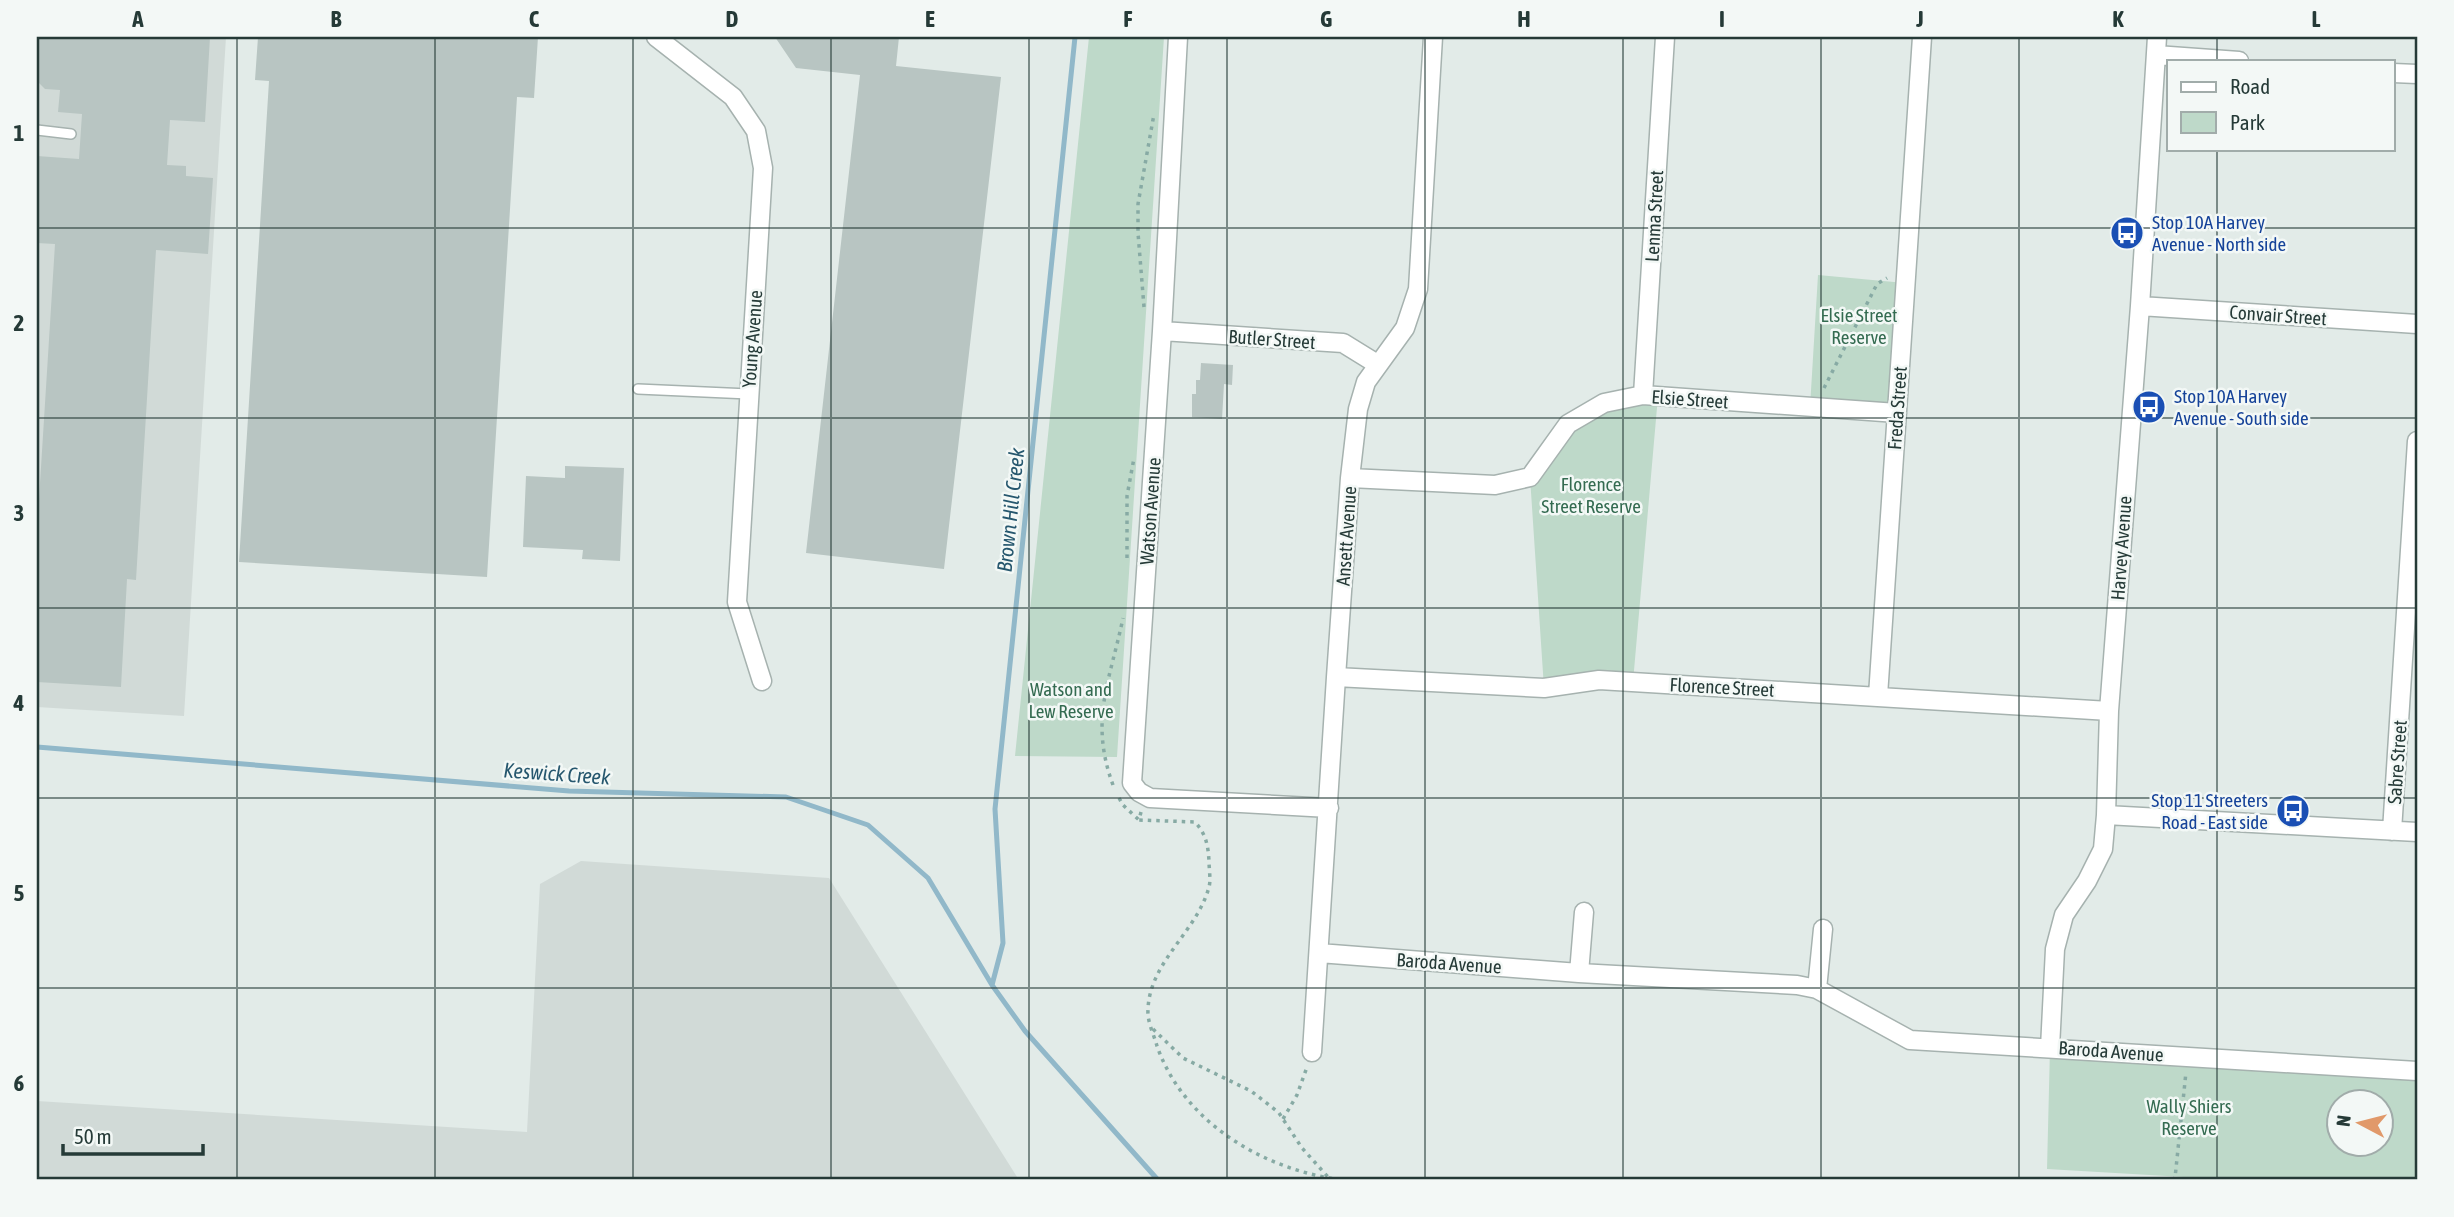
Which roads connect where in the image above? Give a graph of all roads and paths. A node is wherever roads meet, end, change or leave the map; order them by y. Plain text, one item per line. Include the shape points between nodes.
1 (656, 37) edge
2 (1178, 37) edge
3 (1433, 37) edge
4 (1665, 37) edge
5 (1922, 37) edge
6 (2157, 37) edge
7 (2156, 55) junction
8 (2225, 60) edge
9 (2394, 73) edge
10 (2417, 74) edge
11 (1155, 108) dead end
12 (37, 130) edge
13 (71, 134) dead end
14 (1886, 278) dead end
15 (2140, 306) junction
16 (1144, 310) dead end
17 (2417, 324) edge
18 (1162, 331) junction
19 (1377, 364) junction
20 (1824, 387) dead end
21 (638, 389) dead end
22 (749, 394) junction
23 (1643, 395) junction
24 (1897, 413) junction
25 (2417, 441) edge
26 (1134, 457) dead end
27 (1350, 478) junction
28 (1127, 564) dead end
29 (1124, 610) dead end
30 (1336, 677) junction
31 (762, 681) dead end
32 (1878, 696) junction
33 (2109, 711) junction
34 (1150, 798) junction
35 (1329, 808) junction
36 (2106, 815) junction
37 (1139, 820) junction
38 (2392, 831) junction
39 (2417, 832) edge
40 (1584, 912) dead end
41 (1823, 929) dead end
42 (1319, 953) junction
43 (1579, 973) junction
44 (1817, 989) junction
45 (1152, 1029) junction
46 (2050, 1048) junction
47 (1312, 1052) joint
48 (2188, 1056) junction
49 (2417, 1070) edge
50 (1283, 1119) junction
51 (1329, 1179) edge
52 (1342, 1180) edge
53 (2172, 1180) edge

1 - 22 street, Young Avenue via 733,97 756,131 763,168
2 - 18 street, Watson Avenue
3 - 19 street, Ansett Avenue via 1418,289 1405,328
4 - 23 street, Lenma Street
5 - 24 street, Freda Street
6 - 7 street, Harvey Avenue
7 - 8 street
7 - 15 street, Harvey Avenue
9 - 10 street
11 - 16 path via 1138,204
12 - 13 lane
14 - 20 path via 1877,284
15 - 17 street, Convair Street
15 - 33 street, Harvey Avenue
18 - 19 street, Butler Street via 1343,344
18 - 34 street, Watson Avenue via 1132,772 1132,782
19 - 27 street, Ansett Avenue via 1358,409
21 - 22 lane
22 - 31 street, Young Avenue via 737,602
23 - 24 street, Elsie Street
23 - 27 street, Elsie Street via 1604,403 1568,424 1530,477 1496,485
24 - 32 street, Freda Street
25 - 38 street, Sabre Street
26 - 28 path via 1127,496
27 - 30 street, Ansett Avenue
29 - 37 path via 1106,684 1101,737 1113,785 1123,806
30 - 32 street, Florence Street via 1544,688 1599,680
30 - 35 street, Ansett Avenue
32 - 33 street, Florence Street
33 - 36 street, Harvey Avenue
34 - 35 street
34 - 37 path
35 - 42 street, Ansett Avenue
36 - 38 street
36 - 46 street, Harvey Avenue via 2103,849 2064,915 2055,949
37 - 45 path via 1195,822 1208,845 1210,886 1180,942 1161,966 1147,1011
38 - 39 street
40 - 43 street
41 - 44 street
42 - 43 street, Baroda Avenue
42 - 47 street, Ansett Avenue
43 - 44 street, Baroda Avenue
44 - 46 street, Baroda Avenue via 1910,1040
45 - 50 path via 1183,1058 1251,1091
45 - 51 path via 1173,1081 1204,1118 1264,1160
46 - 48 street, Baroda Avenue
47 - 50 path
48 - 49 street, Baroda Avenue
48 - 53 path
50 - 51 path
51 - 52 path

